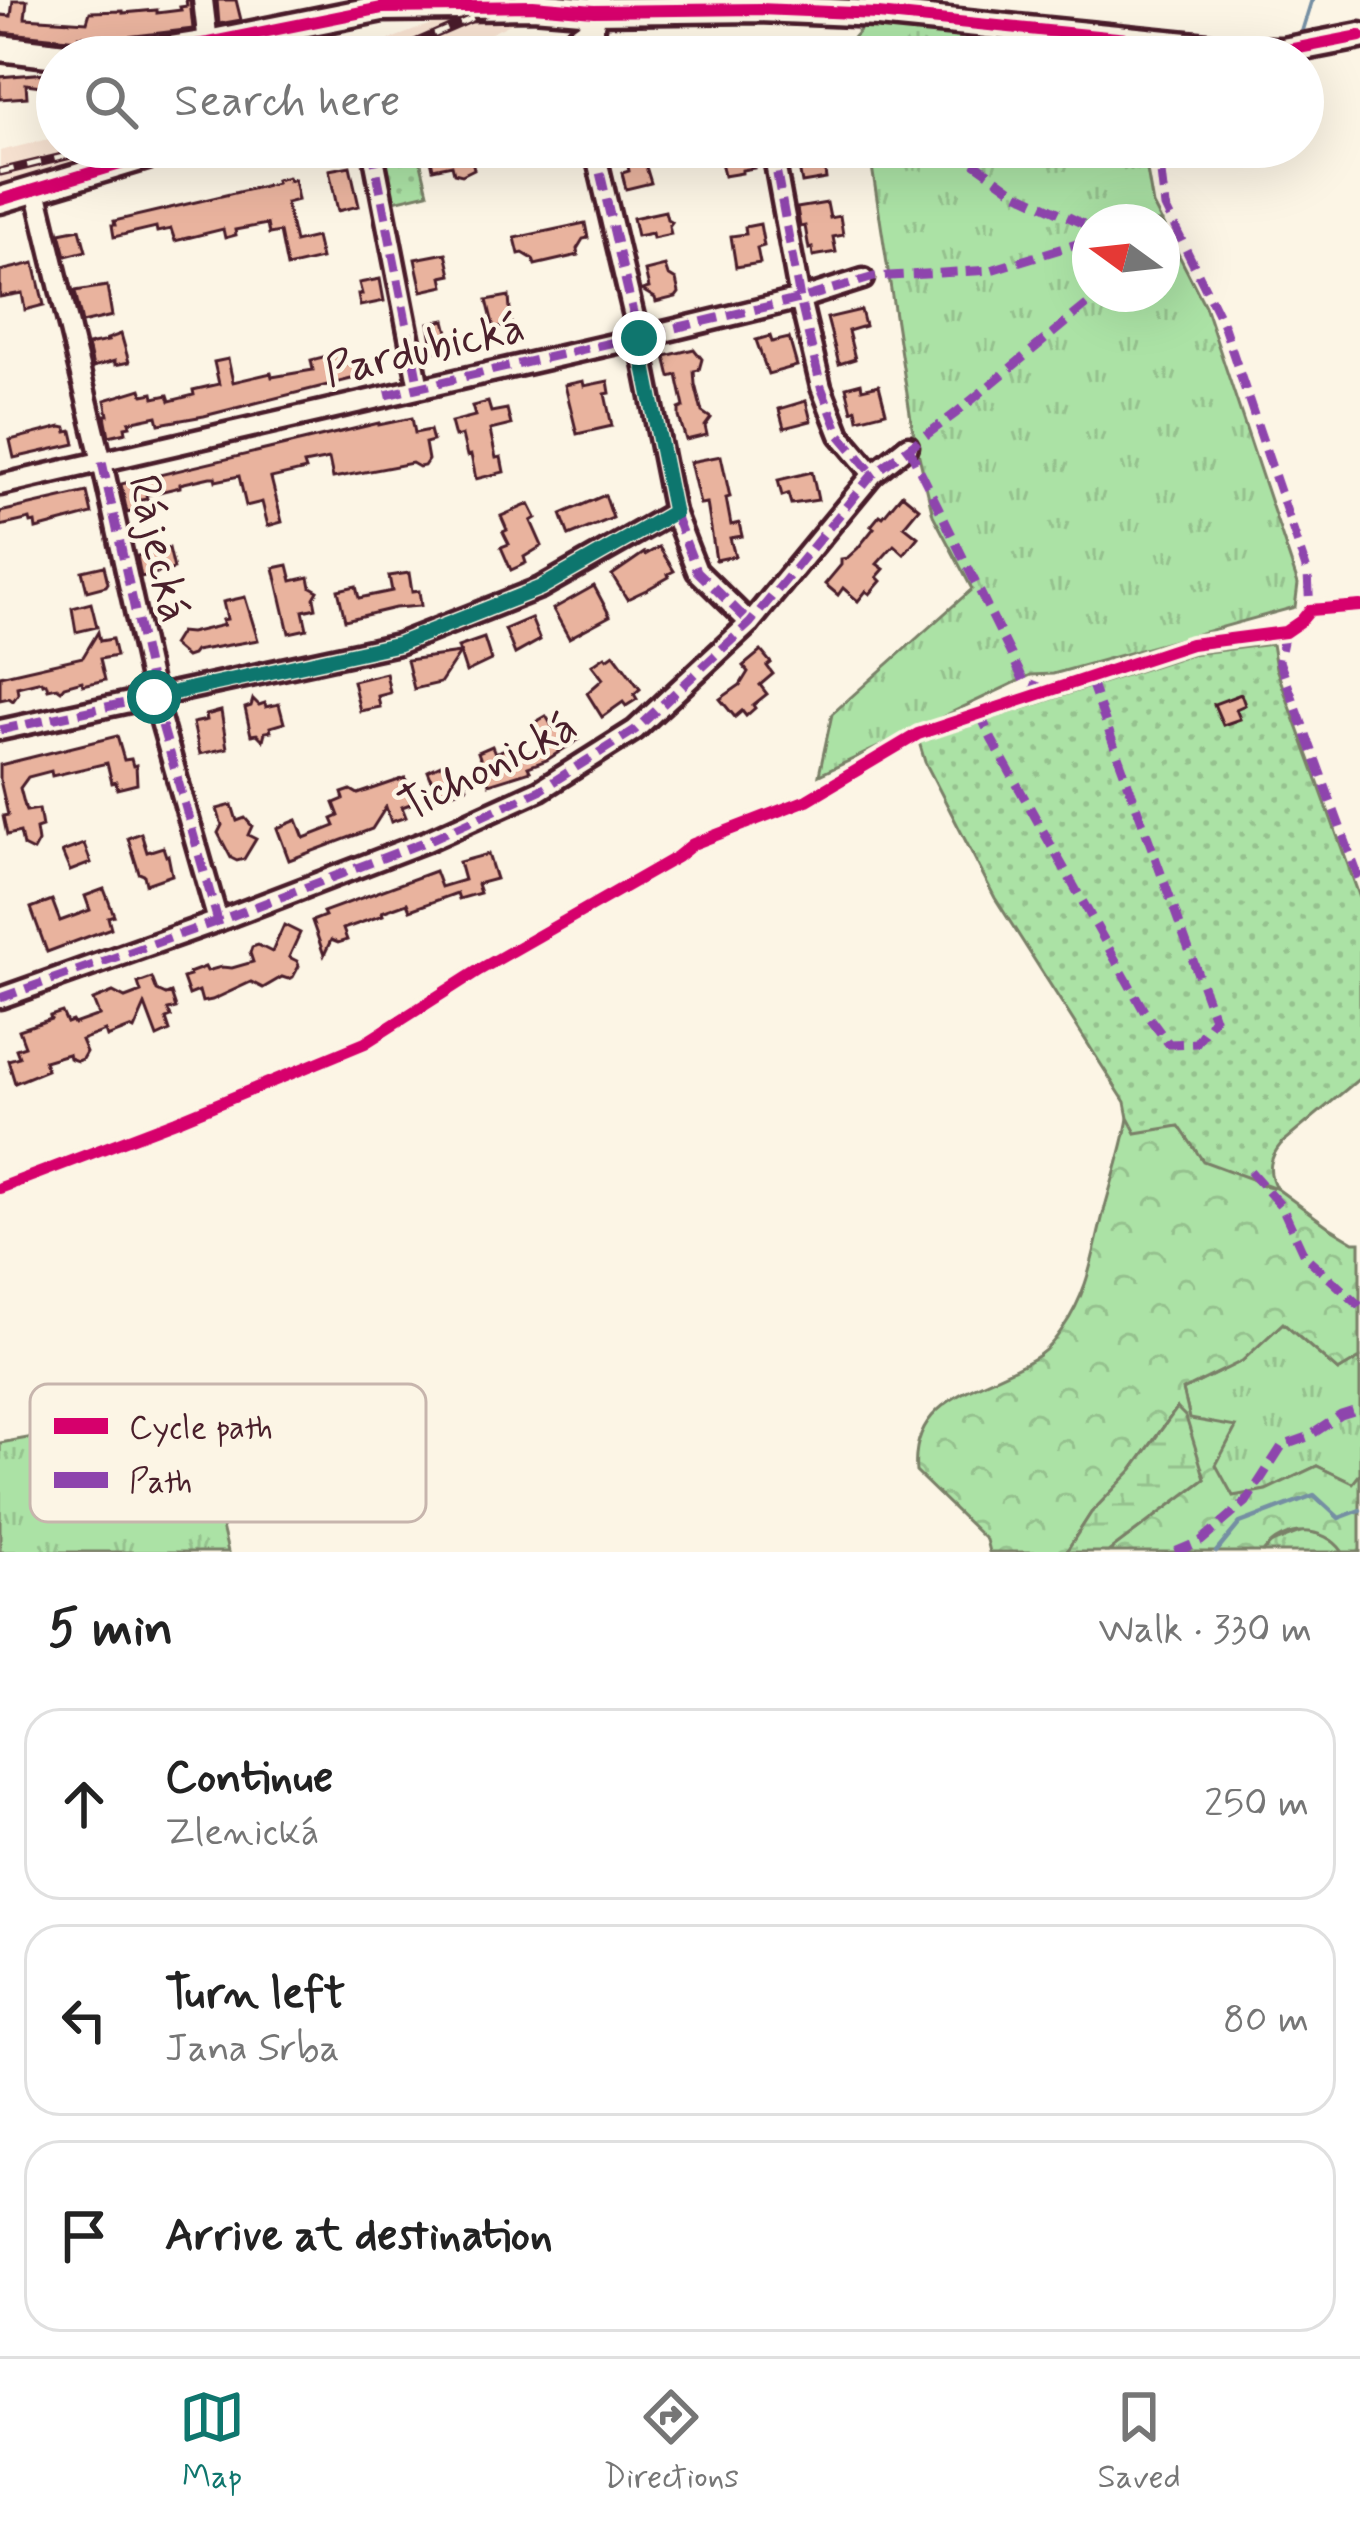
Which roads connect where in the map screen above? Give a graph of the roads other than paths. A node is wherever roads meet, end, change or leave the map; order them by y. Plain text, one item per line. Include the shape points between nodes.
1 (203, 0) edge
2 (594, 11) junction
3 (207, 36) edge
4 (247, 36) edge
5 (584, 36) edge
6 (1097, 36) edge
7 (1360, 36) edge
8 (1324, 43) edge
9 (0, 48) edge
10 (36, 52) edge
11 (108, 168) edge
12 (376, 168) edge
13 (599, 168) edge
14 (776, 168) edge
15 (35, 190) junction
16 (0, 200) edge
17 (863, 279) dead end
18 (800, 299) junction
19 (639, 338) junction
20 (418, 388) junction
21 (908, 446) dead end
22 (102, 462) junction
23 (873, 474) junction
24 (0, 485) edge
25 (674, 512) junction
26 (750, 623) junction
27 (154, 697) junction
28 (0, 730) edge
29 (218, 921) junction
30 (0, 998) edge

1 - 3 street
2 - 4 street via 382,8
2 - 5 street
2 - 6 street via 878,14
7 - 8 street
9 - 10 street
11 - 15 street
12 - 20 street
13 - 19 street
14 - 18 street
15 - 16 street
15 - 22 street, Rájecká
17 - 18 street, Pardubická
18 - 19 street, Pardubická
18 - 23 street via 839,435
19 - 20 street, Pardubická
19 - 25 street
20 - 22 street, Pardubická
21 - 23 street, Tichonická
22 - 24 street, Pardubická
22 - 27 street, Rájecká
23 - 26 street, Tichonická
25 - 26 street via 697,572
25 - 27 street via 540,588 398,644
26 - 29 street, Tichonická via 635,730 540,790
27 - 28 street
27 - 29 street, Rájecká
29 - 30 street, Tichonická

